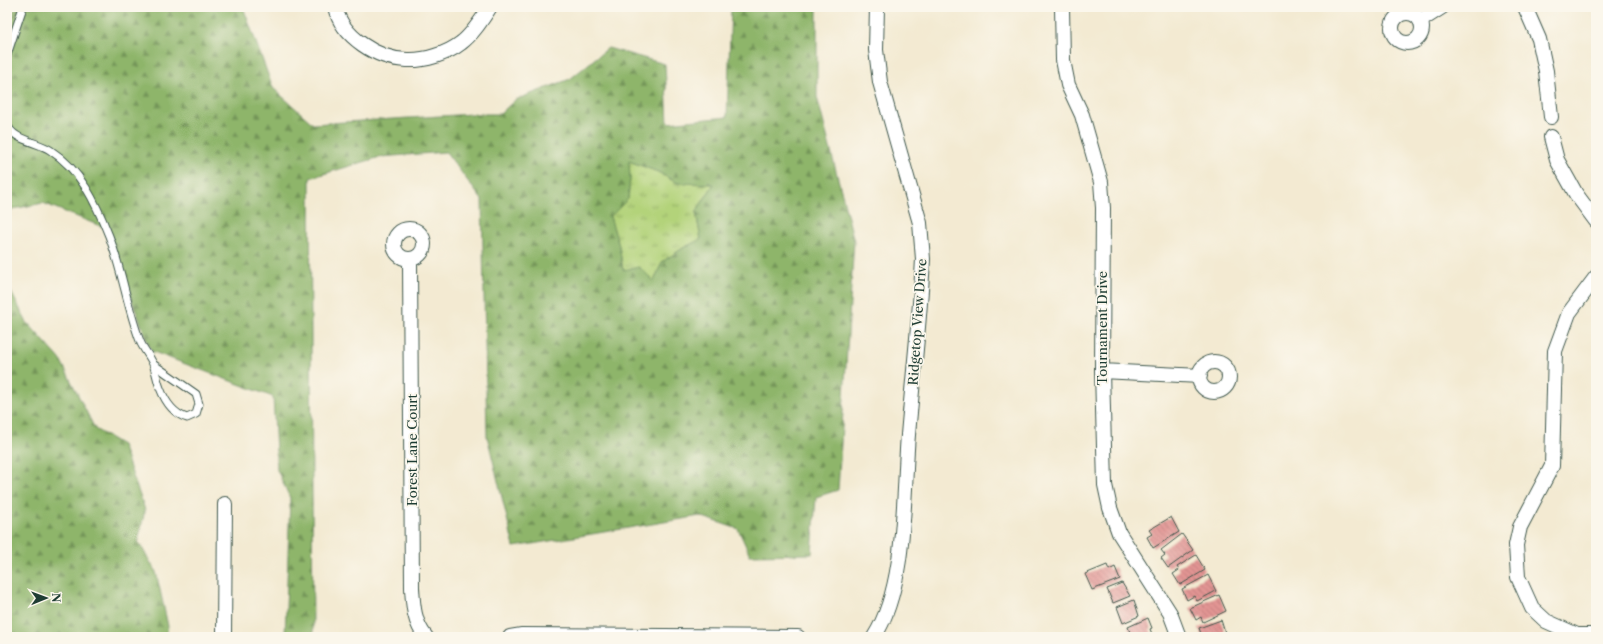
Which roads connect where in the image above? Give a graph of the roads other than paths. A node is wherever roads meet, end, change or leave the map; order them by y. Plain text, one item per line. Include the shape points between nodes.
1 (23, 7) edge
2 (335, 7) edge
3 (490, 7) edge
4 (877, 7) edge
5 (1062, 7) edge
6 (1442, 7) edge
7 (1525, 7) edge
8 (1420, 21) dead end
9 (7, 55) edge
10 (1552, 117) dead end
11 (7, 124) edge
12 (1551, 137) dead end
13 (1596, 221) edge
14 (410, 259) dead end
15 (1596, 277) edge
16 (153, 364) junction
17 (1102, 371) junction
18 (1200, 376) dead end
19 (225, 504) dead end
20 (1577, 636) edge
21 (1596, 636) edge
22 (224, 637) edge
23 (426, 637) edge
24 (510, 637) edge
25 (798, 637) edge
26 (874, 637) edge
27 (1179, 637) edge

1 - 9 lane
2 - 3 street via 336,14 362,46 386,56 406,60 436,56 461,43
4 - 26 street, Ridgetop View Drive via 876,50 880,82 920,223 923,259 904,510 895,582 890,604
5 - 17 street, Tournament Drive via 1063,60 1068,85 1082,115 1100,182 1103,208
6 - 8 street
7 - 10 street via 1539,39
11 - 16 lane via 8,128 22,138 46,148 65,160 77,173 104,221 116,253 122,284 140,342
12 - 13 street via 1557,160 1576,194
14 - 23 street, Forest Lane Court via 412,588 419,629
15 - 20 street via 1569,314 1555,351 1552,466 1520,527 1516,545 1518,577 1532,608 1546,621
16 - 16 lane via 196,394 199,404 196,414 187,418 179,416 160,388
17 - 18 street
17 - 27 street, Tournament Drive via 1104,474 1110,508 1119,533 1170,613
19 - 22 street
20 - 21 street
24 - 25 street

